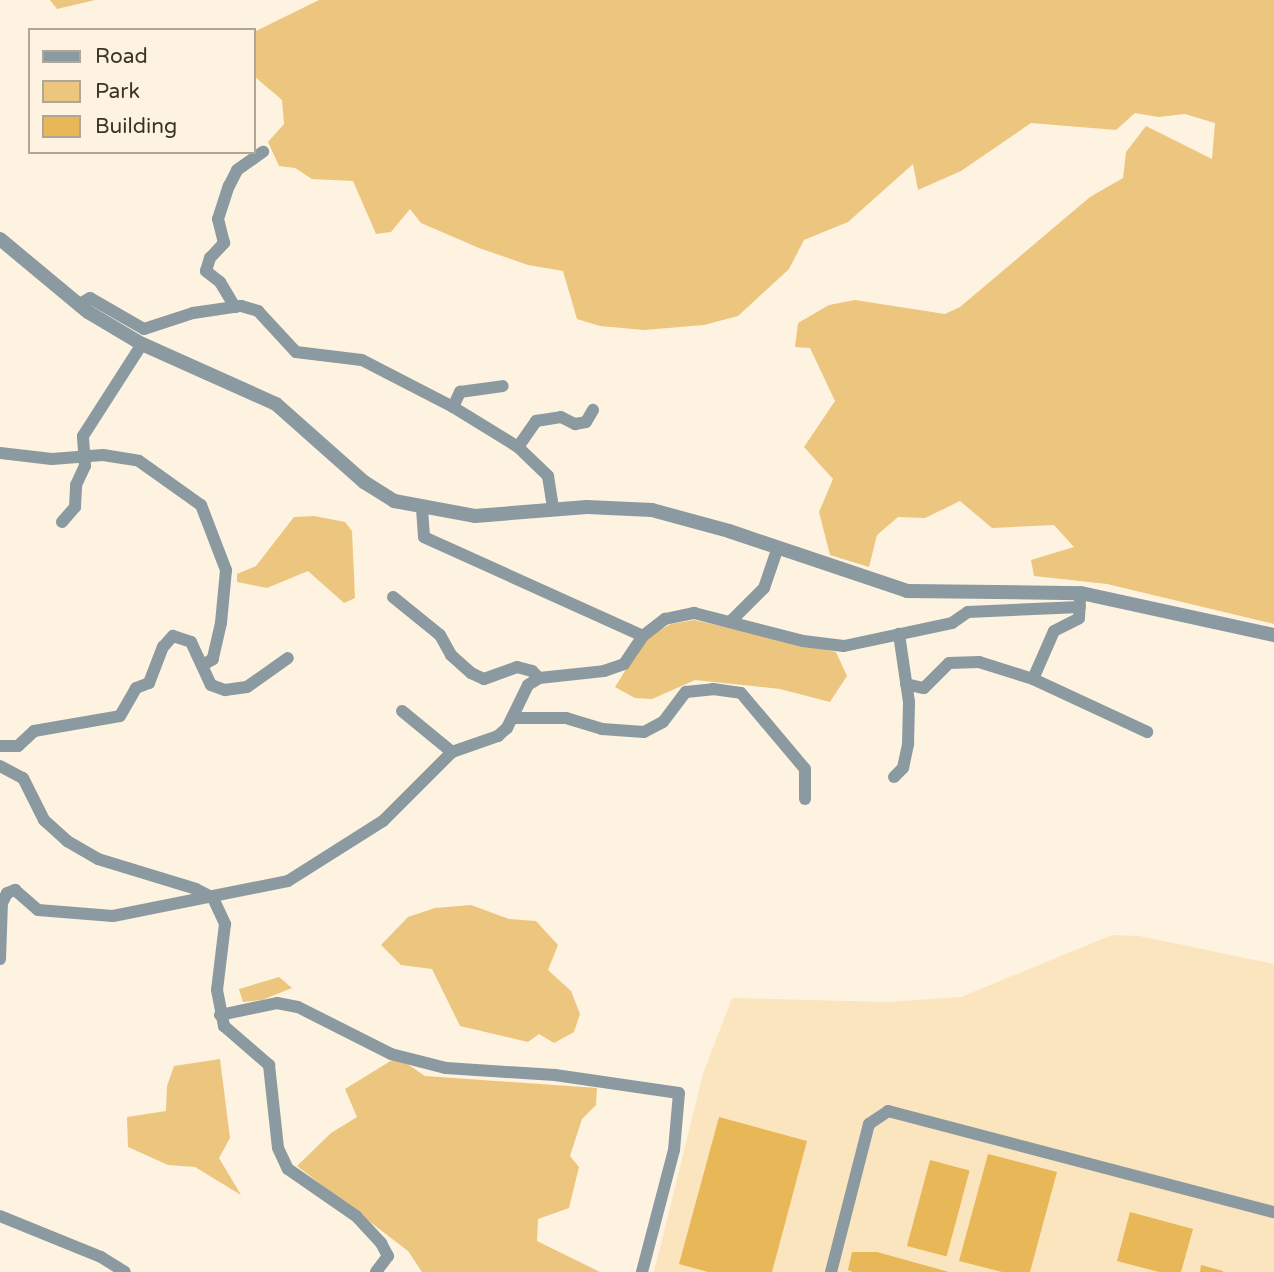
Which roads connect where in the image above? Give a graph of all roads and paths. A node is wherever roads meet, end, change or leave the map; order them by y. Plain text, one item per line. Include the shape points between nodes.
1 (263, 152) dead end
2 (0, 239) edge
3 (78, 305) junction
4 (235, 307) junction
5 (142, 344) junction
6 (503, 386) dead end
7 (453, 407) junction
8 (593, 410) dead end
9 (518, 447) junction
10 (0, 453) edge
11 (84, 455) junction
12 (422, 509) junction
13 (553, 509) junction
14 (62, 522) dead end
15 (778, 547) junction
16 (393, 597) dead end
17 (1080, 600) junction
18 (732, 620) junction
19 (899, 634) junction
20 (1274, 635) edge
21 (643, 636) junction
22 (288, 658) dead end
23 (203, 665) junction
24 (539, 678) junction
25 (1033, 679) junction
26 (905, 684) junction
27 (402, 711) dead end
28 (512, 718) junction
29 (1147, 732) dead end
30 (0, 746) edge
31 (452, 752) junction
32 (0, 765) edge
33 (894, 777) dead end
34 (805, 799) dead end
35 (1, 897) edge
36 (213, 898) junction
37 (0, 959) edge
38 (220, 1015) junction
39 (1274, 1212) edge
40 (0, 1216) edge
41 (125, 1272) edge
42 (376, 1272) edge
43 (642, 1272) edge
44 (831, 1272) edge

1 - 4 street via 237,170 229,186 218,219 223,243 206,271 220,282
2 - 3 street
3 - 4 street via 90,298 144,329 193,313
3 - 5 street
4 - 7 street via 258,311 296,352 362,360
5 - 11 street via 83,436
5 - 12 street via 276,404 364,482 394,501
6 - 7 street via 460,392
7 - 9 street
8 - 9 street via 586,422 575,424 561,417 537,421
9 - 13 street via 548,476
10 - 11 street via 52,458
11 - 14 street via 75,506
11 - 23 street via 139,461 201,505 226,570 213,659
12 - 13 street via 475,516
12 - 21 street via 424,537
13 - 15 street via 652,510
15 - 17 street via 907,591
15 - 18 street via 764,588
16 - 24 street via 440,635 471,673 484,679 517,667
17 - 19 street via 968,612 951,623
17 - 20 street
17 - 25 street via 1079,618 1054,631
18 - 19 street via 803,641 844,646
18 - 21 street via 694,613 665,619
19 - 26 street
21 - 24 street via 624,664 604,671
22 - 23 street via 247,687 225,691 211,685
23 - 30 street via 191,642 173,636 163,647 149,683 136,688 120,716 34,731 18,746
24 - 28 street via 528,685
25 - 26 street via 1007,668 969,662 949,663 924,688
25 - 29 street
26 - 33 street via 908,744 903,768
27 - 31 street
28 - 31 street via 498,736
28 - 34 street via 566,718 602,729 644,732 663,722 686,692 713,689 741,694 805,769
31 - 36 street via 383,821 336,852 288,881
32 - 36 street via 23,778 44,820 67,841 98,859
35 - 36 street via 15,890 38,910 113,916
35 - 37 street
36 - 38 street via 225,924 217,990
38 - 42 street via 224,1026 269,1065 278,1148 288,1169 356,1216 381,1243 388,1256
38 - 43 street via 277,1003 298,1007 391,1054 446,1068 555,1074 679,1093 674,1150
39 - 44 street via 888,1111 869,1124
40 - 41 street via 101,1257

